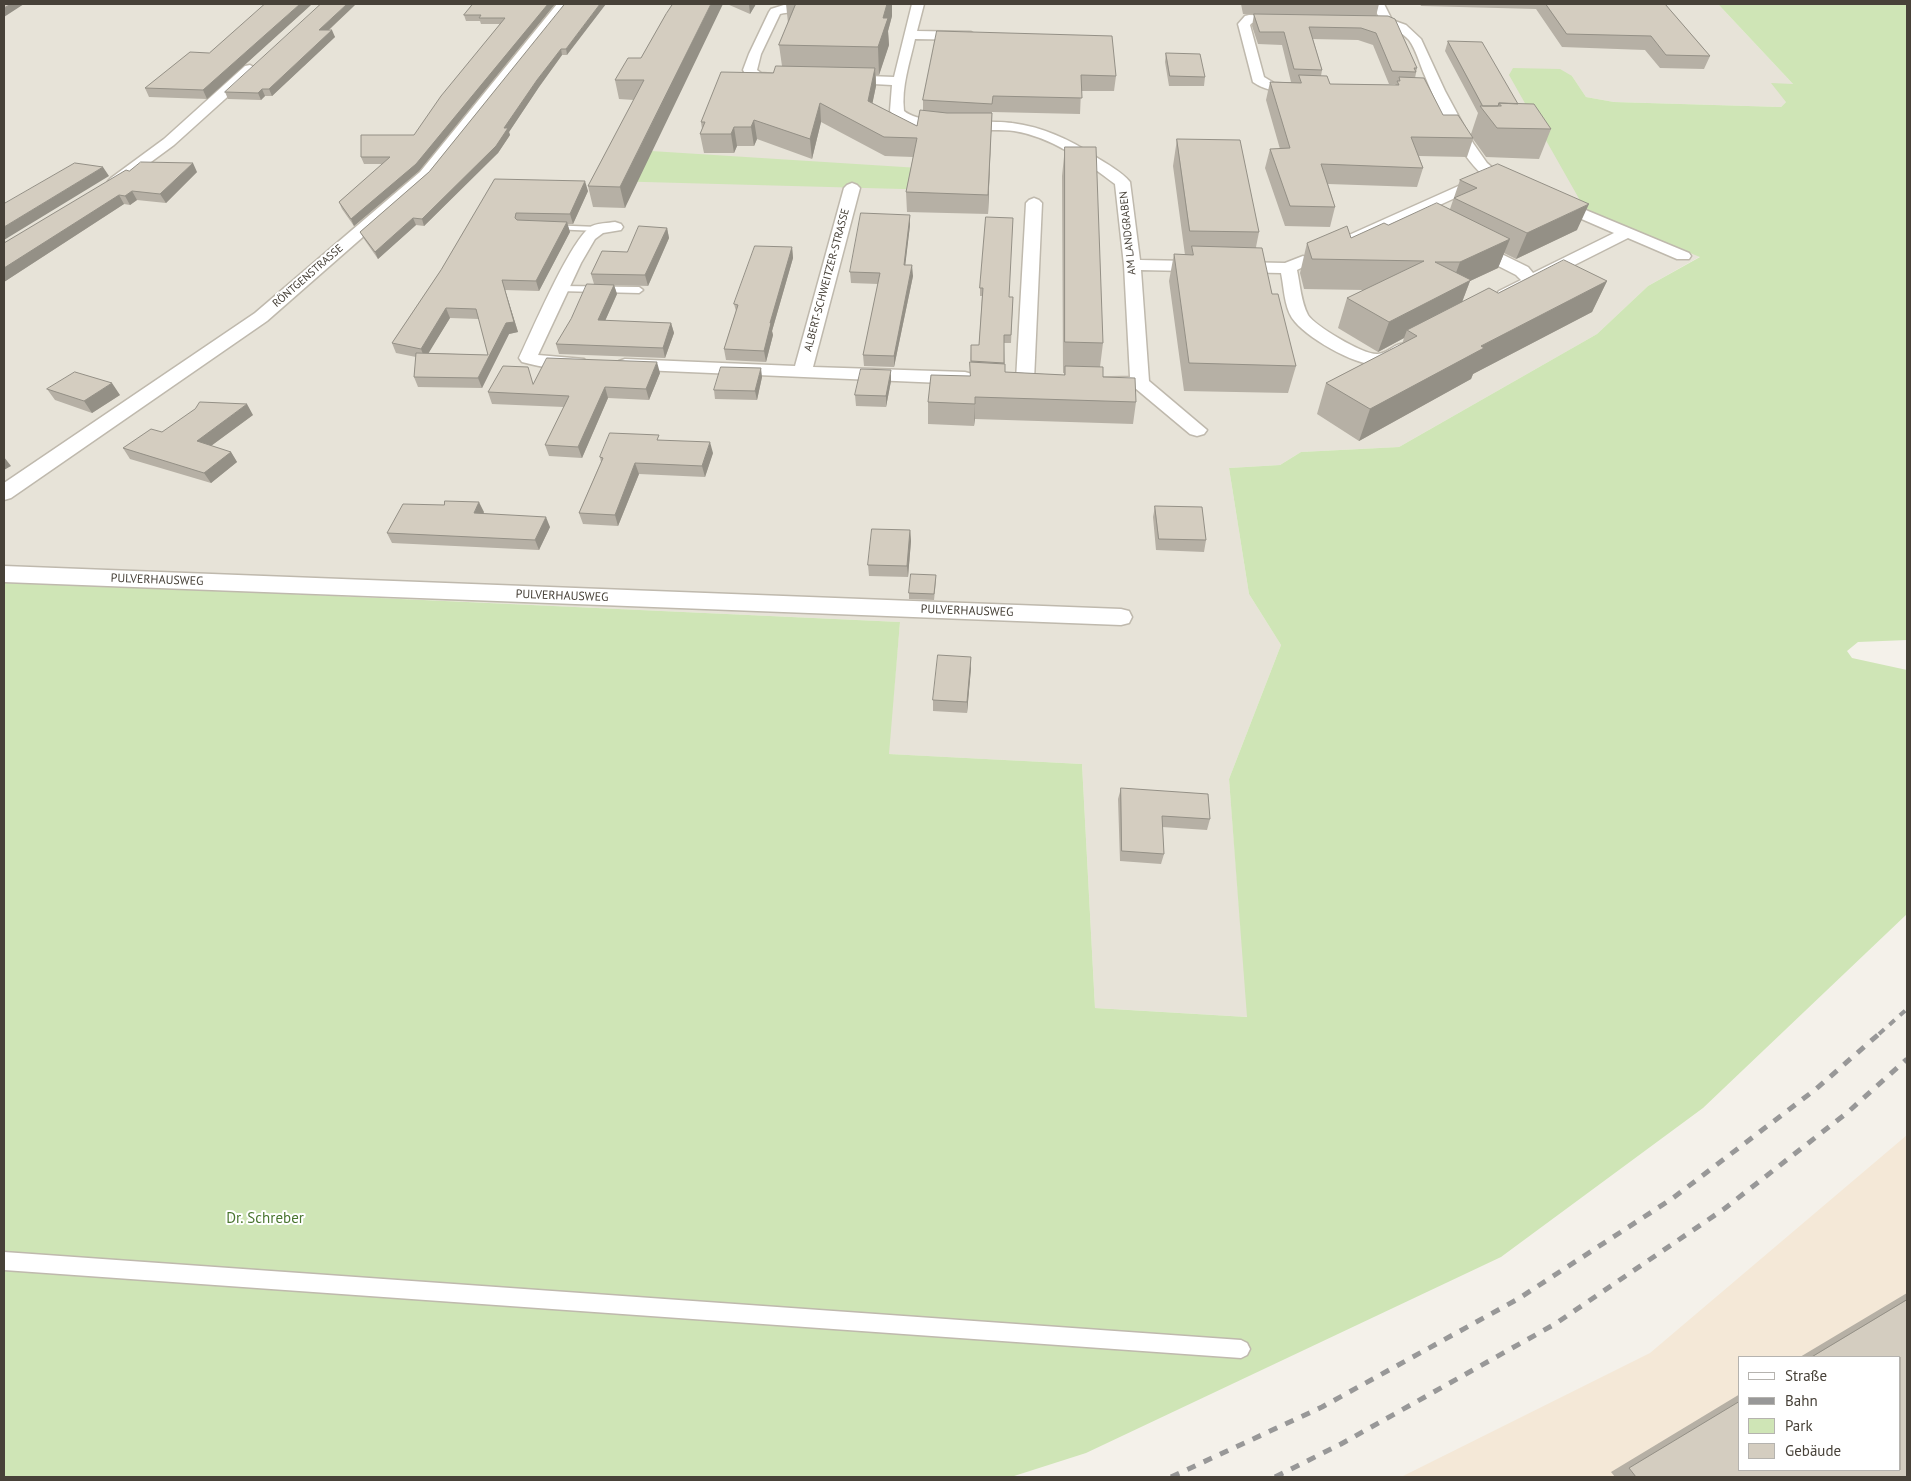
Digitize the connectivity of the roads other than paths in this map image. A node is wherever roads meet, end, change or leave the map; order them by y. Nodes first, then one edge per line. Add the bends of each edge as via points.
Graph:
1 (563, 4) edge
2 (1378, 4) edge
3 (914, 8) edge
4 (833, 9) edge
5 (1298, 20) edge
6 (1367, 21) edge
7 (1387, 22) junction
8 (911, 35) junction
9 (980, 36) edge
10 (259, 62) edge
11 (799, 79) edge
12 (828, 79) edge
13 (900, 81) junction
14 (1312, 88) edge
15 (1457, 124) junction
16 (1475, 125) dead end
17 (1489, 172) junction
18 (107, 186) edge
19 (852, 188) dead end
20 (1034, 203) dead end
21 (1408, 214) junction
22 (542, 226) edge
23 (607, 228) joint
24 (1626, 233) junction
25 (1340, 245) edge
26 (1314, 256) edge
27 (1683, 256) dead end
28 (1132, 265) junction
29 (1288, 268) junction
30 (1531, 281) junction
31 (561, 289) junction
32 (639, 290) edge
33 (1490, 303) edge
34 (1414, 342) edge
35 (591, 364) edge
36 (610, 364) edge
37 (803, 371) junction
38 (987, 379) edge
39 (1006, 379) edge
40 (1025, 380) junction
41 (1044, 381) edge
42 (1083, 382) edge
43 (1140, 383) junction
44 (1198, 430) dead end
45 (4, 493) edge
46 (4, 574) edge
47 (1121, 617) dead end
48 (4, 1261) edge
49 (1241, 1349) dead end

1 - 45 street, RÖNTGENSTRASSE via 425,175 261,317
2 - 7 street
3 - 8 street, AM LANDGRABEN
4 - 11 street via 780,10 775,12 765,32 750,70 752,74
5 - 14 street via 1249,19 1244,24 1258,79 1262,83 1274,87
6 - 7 street
7 - 15 street via 1402,28 1415,39 1433,91
8 - 9 street
8 - 13 street, AM LANDGRABEN
10 - 18 street via 195,120 138,166
12 - 13 street
13 - 28 street, AM LANDGRABEN via 896,108 910,120 934,125 1025,129 1061,142 1122,182
15 - 16 street
15 - 17 street via 1466,144
17 - 21 street via 1484,181
17 - 24 street
19 - 37 street, ALBERT-SCHWEITZER-STRASSE
20 - 40 street
21 - 25 street
21 - 30 street via 1522,271
22 - 23 lane
23 - 31 street via 589,236
24 - 27 street
24 - 30 street
26 - 29 street
28 - 29 street
28 - 43 street, AM LANDGRABEN
29 - 34 street via 1300,316 1307,326 1359,356 1381,360
30 - 33 street
31 - 32 lane
31 - 35 street via 528,358 542,362
36 - 37 street, ALBERT-SCHWEITZER-STRASSE
37 - 38 street, ALBERT-SCHWEITZER-STRASSE
39 - 40 street
40 - 41 street
42 - 43 street
43 - 44 street
46 - 47 street, PULVERHAUSWEG
48 - 49 lane

